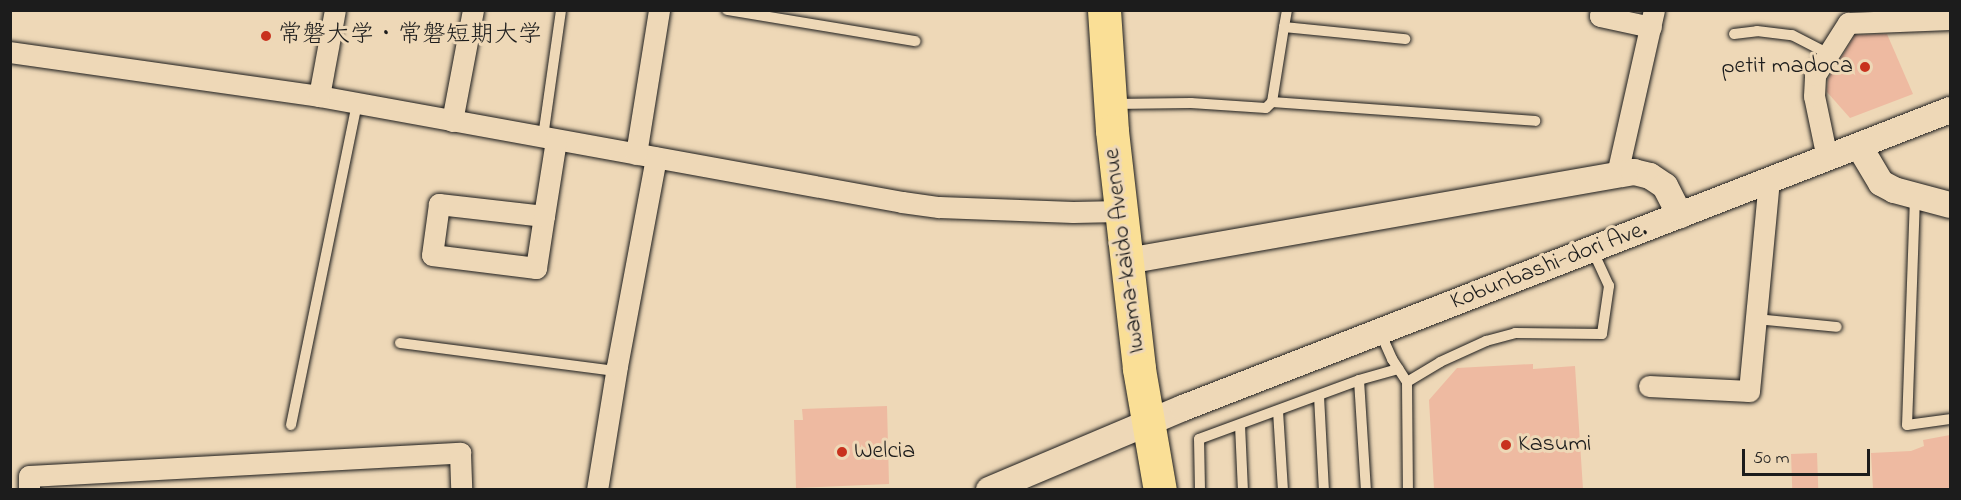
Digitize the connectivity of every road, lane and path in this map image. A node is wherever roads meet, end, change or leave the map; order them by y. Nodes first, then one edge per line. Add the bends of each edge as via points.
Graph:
1 (335, 10) edge
2 (473, 10) edge
3 (561, 10) edge
4 (659, 10) edge
5 (727, 10) edge
6 (1104, 10) edge
7 (1287, 10) edge
8 (1601, 10) edge
9 (1653, 19) edge
10 (1950, 19) edge
11 (1284, 27) junction
12 (1734, 34) dead end
13 (1405, 39) dead end
14 (915, 41) dead end
15 (10, 52) edge
16 (1828, 54) junction
17 (319, 96) junction
18 (1272, 102) junction
19 (357, 103) junction
20 (1110, 104) junction
21 (1950, 110) edge
22 (452, 121) junction
23 (1535, 121) dead end
24 (549, 138) junction
25 (1859, 146) junction
26 (646, 156) junction
27 (1827, 158) junction
28 (1617, 174) junction
29 (1769, 181) junction
30 (1915, 196) junction
31 (1950, 205) edge
32 (1122, 211) junction
33 (1680, 215) junction
34 (544, 216) junction
35 (1592, 249) junction
36 (1127, 261) junction
37 (1756, 319) junction
38 (1837, 327) dead end
39 (1380, 332) junction
40 (400, 343) dead end
41 (1398, 369) junction
42 (616, 371) junction
43 (1359, 380) junction
44 (1407, 382) junction
45 (1649, 386) dead end
46 (1319, 396) junction
47 (1278, 411) junction
48 (1950, 419) edge
49 (1147, 423) junction
50 (291, 425) dead end
51 (1240, 425) junction
52 (29, 489) edge
53 (461, 489) edge
54 (597, 489) edge
55 (989, 489) edge
56 (1160, 489) edge
57 (1200, 489) edge
58 (1243, 489) edge
59 (1283, 489) edge
60 (1324, 489) edge
61 (1366, 489) edge
62 (1408, 489) edge

1 - 17 street
2 - 22 street
3 - 24 lane
4 - 26 street
5 - 14 lane
6 - 20 main road, Iwama-kaido Avenue
7 - 11 lane
8 - 9 street via 1600,16
9 - 28 street
10 - 16 street via 1848,22
11 - 13 lane
11 - 18 lane
12 - 16 lane via 1757,31 1792,35
15 - 17 street
16 - 27 street via 1815,75 1814,96
17 - 19 street
18 - 20 lane via 1266,108 1191,103
18 - 23 lane
19 - 22 street
19 - 50 lane
20 - 32 main road, Iwama-kaido Avenue
21 - 25 street, Kobunbashi-dori Ave.
22 - 24 street
24 - 26 street
24 - 34 street
25 - 27 street, Kobunbashi-dori Ave.
25 - 30 street via 1881,183
26 - 32 street via 939,207
26 - 42 street
27 - 29 street, Kobunbashi-dori Ave.
28 - 33 street via 1634,172 1650,176 1665,186
28 - 36 street
29 - 33 street, Kobunbashi-dori Ave.
29 - 37 street
30 - 31 street
30 - 48 lane via 1907,425
32 - 36 main road, Iwama-kaido Avenue
33 - 35 street, Kobunbashi-dori Ave.
34 - 34 street via 536,268 432,255 439,204
35 - 39 street, Kobunbashi-dori Ave.
35 - 44 lane via 1609,286 1602,334 1515,333 1486,341
36 - 49 main road, Iwama-kaido Avenue
37 - 38 lane
37 - 45 street via 1749,392
39 - 41 lane
39 - 49 street, Kobunbashi-dori Ave.
40 - 42 lane
41 - 43 lane
41 - 44 lane
42 - 54 street
43 - 46 lane
43 - 61 lane
44 - 62 lane
46 - 47 lane
46 - 60 lane
47 - 51 lane
47 - 59 lane
49 - 55 street, Kobunbashi-dori Ave.
49 - 56 main road, Iwama-kaido Avenue
51 - 57 lane via 1199,439
51 - 58 lane
52 - 53 street via 29,476 460,453

